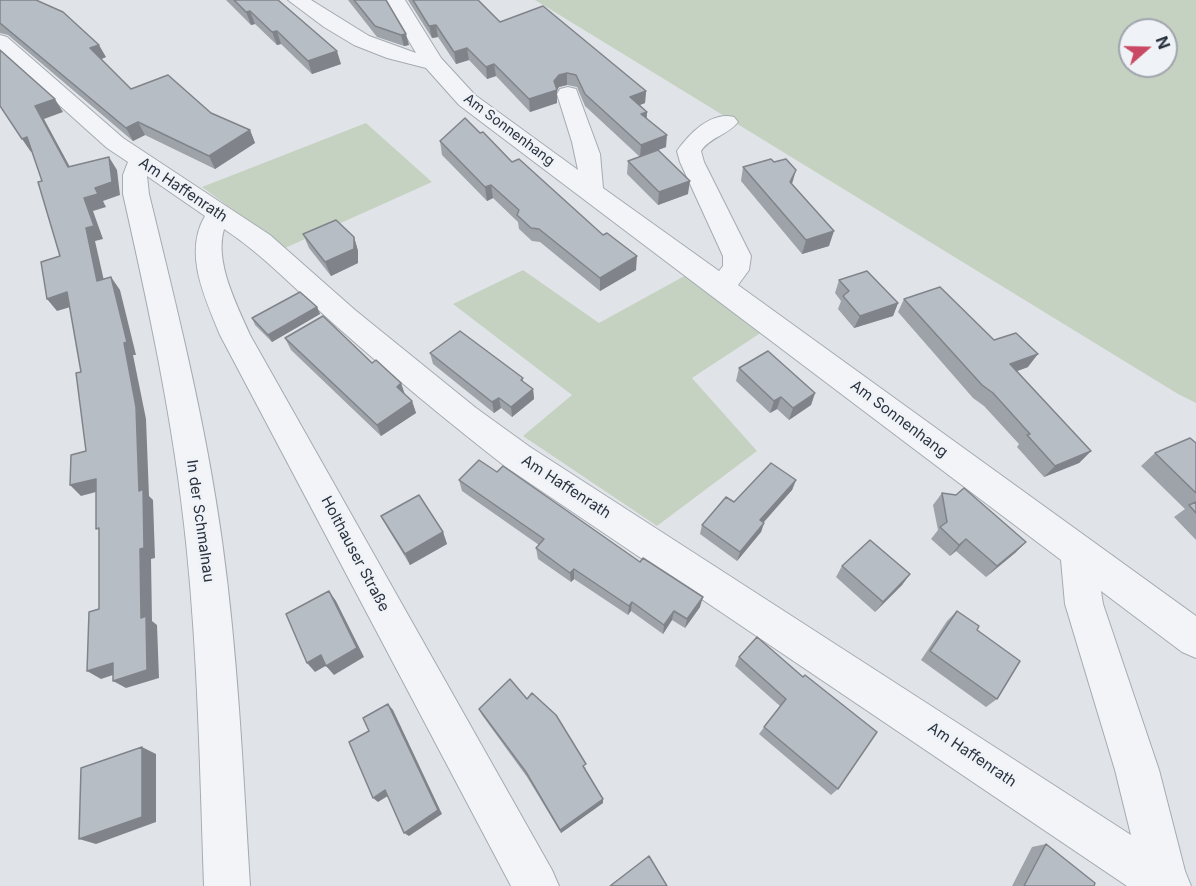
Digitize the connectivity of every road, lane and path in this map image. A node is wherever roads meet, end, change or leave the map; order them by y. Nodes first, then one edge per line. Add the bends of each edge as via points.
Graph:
1 (298, 0) edge
2 (395, 0) edge
3 (0, 41) edge
4 (433, 63) junction
5 (568, 94) dead end
6 (726, 122) dead end
7 (140, 162) junction
8 (590, 191) junction
9 (219, 214) junction
10 (719, 286) junction
11 (1078, 552) junction
12 (1196, 639) edge
13 (1166, 885) edge
14 (227, 886) edge
15 (536, 886) edge

1 - 4 street via 364,43
2 - 4 street, Am Sonnenhang
3 - 7 street, Am Haffenrath
4 - 8 street, Am Sonnenhang via 467,100
5 - 8 street via 590,161
6 - 10 street via 698,138 689,151 737,256 734,273
7 - 9 street, Am Haffenrath
7 - 14 street, In der Schmalnau via 135,176 136,194 169,330 204,540 218,693
8 - 10 street, Am Sonnenhang
9 - 13 street, Am Haffenrath via 261,241 345,317 518,457
9 - 15 street, Holthauser Straße via 208,246 226,316
10 - 11 street, Am Sonnenhang
11 - 12 street, Am Sonnenhang
11 - 13 street via 1087,614 1137,770

